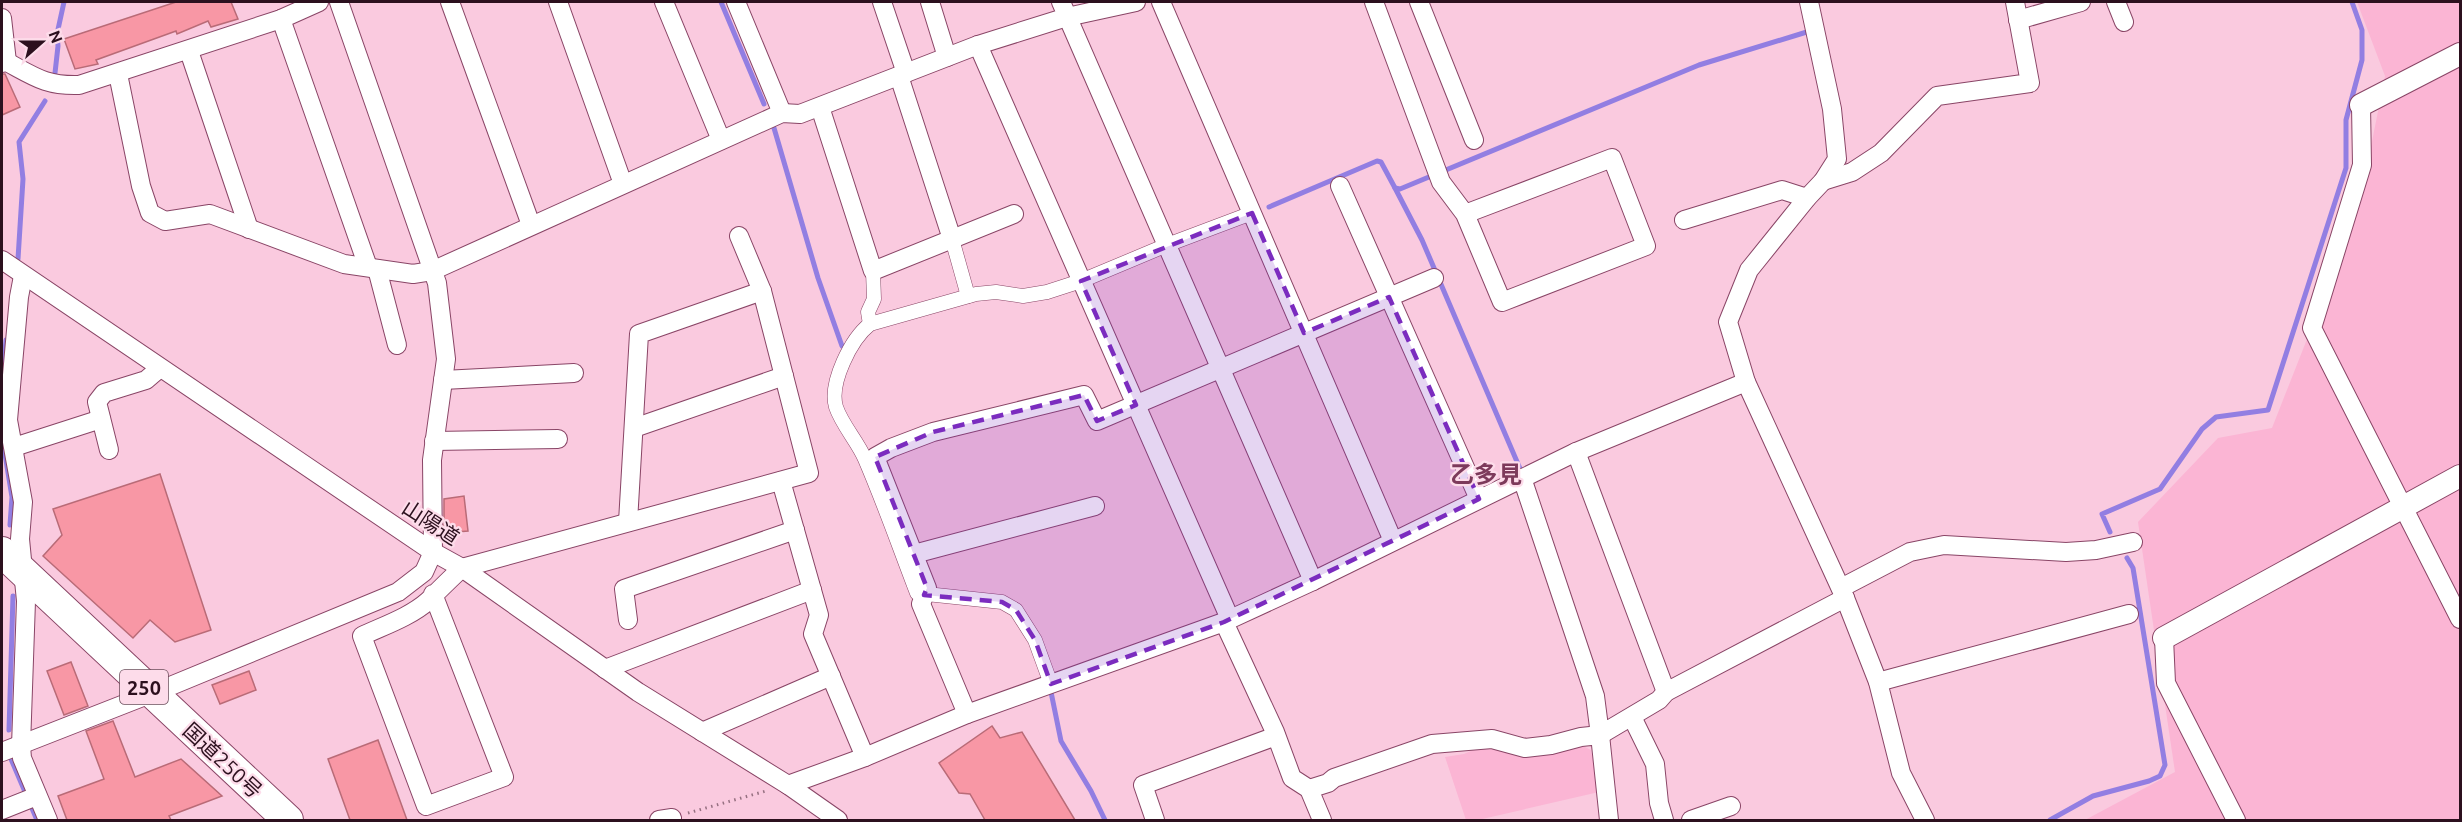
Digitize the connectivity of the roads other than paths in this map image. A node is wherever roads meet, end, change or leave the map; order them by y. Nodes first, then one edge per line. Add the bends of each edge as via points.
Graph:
1 (319, 2) edge
2 (339, 2) edge
3 (450, 2) edge
4 (558, 2) edge
5 (664, 2) edge
6 (736, 2) edge
7 (882, 2) edge
8 (930, 2) edge
9 (1136, 2) edge
10 (1161, 2) edge
11 (1374, 2) edge
12 (1419, 2) edge
13 (1809, 2) edge
14 (2015, 2) edge
15 (2081, 2) edge
16 (2116, 2) edge
17 (1064, 9) edge
18 (2, 18) edge
19 (281, 19) junction
20 (2019, 20) junction
21 (2124, 22) dead end
22 (978, 45) junction
23 (189, 51) junction
24 (2460, 54) edge
25 (947, 57) junction
26 (4, 62) edge
27 (118, 74) junction
28 (902, 74) junction
29 (2361, 105) joint
30 (820, 107) junction
31 (782, 113) junction
32 (721, 140) junction
33 (1474, 140) dead end
34 (1823, 182) junction
35 (624, 184) junction
36 (1340, 186) dead end
37 (1807, 198) junction
38 (1252, 213) junction
39 (1014, 214) dead end
40 (1465, 214) junction
41 (1684, 220) dead end
42 (531, 225) junction
43 (249, 229) junction
44 (739, 236) dead end
45 (952, 239) junction
46 (1167, 245) junction
47 (2, 260) edge
48 (373, 268) junction
49 (432, 271) junction
50 (873, 271) junction
51 (23, 276) junction
52 (1434, 278) dead end
53 (1082, 281) junction
54 (762, 291) junction
55 (968, 296) junction
56 (1389, 297) junction
57 (870, 324) junction
58 (1304, 333) junction
59 (397, 345) dead end
60 (160, 368) junction
61 (1221, 369) junction
62 (574, 373) dead end
63 (784, 376) junction
64 (443, 380) junction
65 (1746, 382) junction
66 (1136, 405) junction
67 (101, 419) junction
68 (634, 428) junction
69 (558, 439) dead end
70 (434, 441) junction
71 (14, 447) junction
72 (109, 450) dead end
73 (1576, 452) junction
74 (2460, 476) edge
75 (1522, 478) junction
76 (781, 481) junction
77 (1479, 499) junction
78 (1095, 506) dead end
79 (2403, 506) junction
80 (628, 522) junction
81 (795, 530) junction
82 (1393, 541) junction
83 (2133, 542) dead end
84 (2, 552) edge
85 (433, 552) junction
86 (914, 554) junction
87 (462, 568) junction
88 (23, 572) junction
89 (1313, 581) junction
90 (812, 590) junction
91 (1843, 593) junction
92 (433, 594) junction
93 (924, 595) junction
94 (2129, 614) dead end
95 (2460, 619) edge
96 (628, 620) dead end
97 (1227, 620) junction
98 (2164, 638) joint
99 (605, 669) junction
100 (831, 676) junction
101 (1878, 682) junction
102 (1050, 684) junction
103 (1666, 692) junction
104 (151, 694) junction
105 (967, 714) junction
106 (1632, 717) junction
107 (702, 732) junction
108 (1600, 735) junction
109 (1276, 736) junction
110 (21, 746) junction
111 (2, 752) edge
112 (865, 757) junction
113 (788, 785) junction
114 (1309, 789) junction
115 (31, 798) junction
116 (1731, 806) dead end
117 (2, 810) edge
118 (48, 820) edge
119 (288, 820) edge
120 (837, 820) edge
121 (1155, 820) edge
122 (1322, 820) edge
123 (1609, 820) edge
124 (1664, 820) edge
125 (1691, 820) edge
126 (1925, 820) edge
127 (2236, 820) edge

1 - 19 street
2 - 49 street
3 - 42 street
4 - 35 street
5 - 32 street
6 - 31 street
7 - 28 street
8 - 25 street
9 - 17 street
10 - 38 street
11 - 40 street via 1438,174
12 - 33 street
13 - 34 street via 1832,109 1837,159
14 - 20 street
15 - 20 street
16 - 21 street
17 - 22 street
17 - 46 street
18 - 26 street
19 - 23 street
19 - 48 street
20 - 34 street via 2030,83 1937,96 1881,153 1852,172
22 - 25 street
22 - 53 street
23 - 27 street
23 - 43 street
24 - 29 street
25 - 28 street
26 - 27 street via 60,86
27 - 43 street via 150,213 165,221 210,214
28 - 30 street
28 - 45 street
29 - 79 street via 2362,165 2312,328
30 - 31 street via 800,114
30 - 50 street
31 - 32 street
32 - 35 street
34 - 37 street
35 - 42 street
36 - 56 street
37 - 41 street via 1782,190
37 - 65 street via 1749,270 1728,322
38 - 46 street
38 - 58 street
39 - 45 street
40 - 40 street via 1502,302 1646,246 1612,158
42 - 49 street
43 - 48 street via 344,264
44 - 54 street
45 - 50 street
45 - 55 street
46 - 53 street
46 - 61 street
47 - 51 street, 山陽道
48 - 49 street via 412,274
48 - 59 street
49 - 64 street via 446,359
50 - 57 street
51 - 60 street, 山陽道
51 - 71 street via 8,420
52 - 56 street
53 - 55 street via 1023,296 996,292
53 - 66 street
54 - 63 street
54 - 68 street via 639,334
55 - 57 street
56 - 58 street
56 - 77 street
57 - 93 street via 850,347 838,377 836,406 865,457 917,593
58 - 61 street
58 - 82 street
60 - 67 street via 146,380 104,393 97,402
60 - 85 street, 山陽道
61 - 66 street
61 - 89 street
62 - 64 street
63 - 68 street
63 - 76 street via 809,473
64 - 70 street
65 - 73 street
65 - 91 street
66 - 86 street via 1097,421 1084,395 933,432 875,457
66 - 97 street
67 - 71 street
67 - 72 street
68 - 80 street
69 - 70 street
70 - 85 street
71 - 88 street via 23,502
73 - 75 street
73 - 103 street
74 - 79 street
75 - 77 street
75 - 108 street via 1595,696
76 - 80 street
76 - 81 street
77 - 82 street
78 - 86 street
79 - 95 street
79 - 98 street
80 - 87 street
81 - 90 street
81 - 96 street via 624,589
82 - 89 street
83 - 91 street via 2066,552 1944,544 1910,552
84 - 88 highway, 国道250号 / 250
85 - 87 street, 山陽道
85 - 104 street via 424,572 398,592
86 - 93 street via 927,588
87 - 92 street
87 - 99 street, 山陽道
88 - 104 highway, 国道250号 / 250
88 - 110 street via 26,601
89 - 97 street
90 - 99 street
90 - 100 street via 819,615 813,634
91 - 101 street
91 - 103 street
92 - 92 street via 400,618 362,636 426,806 504,777
93 - 102 street via 1002,602 1016,610 1035,640
93 - 105 street via 921,604
94 - 101 street
97 - 102 street
97 - 109 street
98 - 127 street via 2166,683
99 - 107 street, 山陽道
100 - 107 street
100 - 112 street
101 - 126 street via 1901,773
102 - 105 street
103 - 106 street
104 - 110 street
104 - 119 highway, 国道250号 / 250
105 - 112 street
106 - 108 street
106 - 124 street via 1655,764
107 - 113 street, 山陽道
108 - 114 street via 1525,748 1492,739 1432,744
108 - 123 street
109 - 114 street via 1292,778
109 - 121 street via 1143,785
110 - 111 street
110 - 115 street
112 - 113 street
113 - 120 street, 山陽道
114 - 122 street
115 - 117 street
115 - 118 street
116 - 125 street

